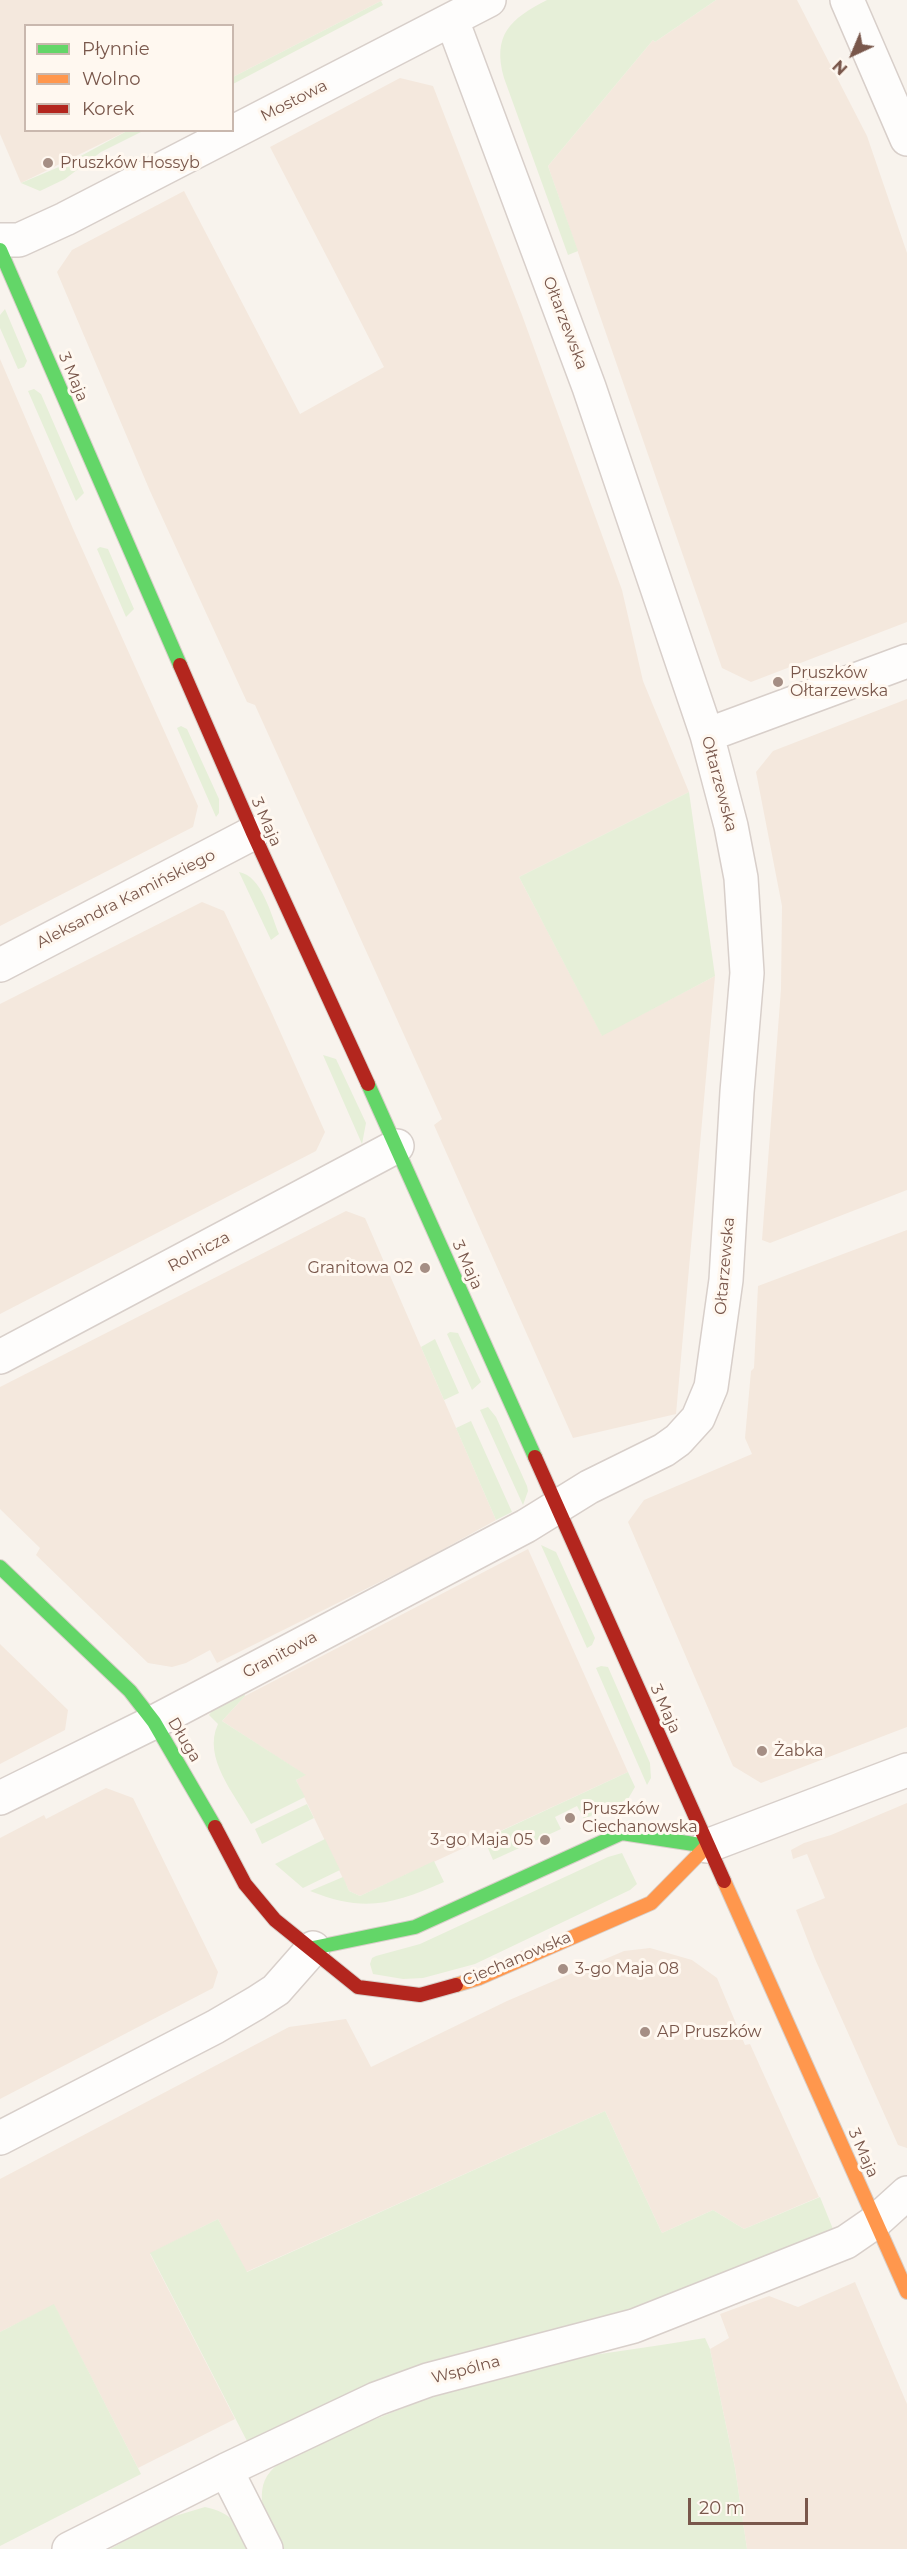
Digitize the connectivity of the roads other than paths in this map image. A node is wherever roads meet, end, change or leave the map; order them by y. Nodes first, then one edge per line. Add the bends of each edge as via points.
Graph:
1 (489, 0) edge
2 (847, 0) edge
3 (452, 20) junction
4 (234, 132) edge
5 (234, 132) edge
6 (907, 140) edge
7 (0, 240) edge
8 (0, 250) edge
9 (907, 661) edge
10 (707, 735) junction
11 (253, 833) junction
12 (0, 964) edge
13 (397, 1146) junction
14 (0, 1357) edge
15 (558, 1508) junction
16 (0, 1567) edge
17 (154, 1722) junction
18 (907, 1770) edge
19 (0, 1798) edge
20 (707, 1846) junction
21 (314, 1948) junction
22 (0, 2138) edge
23 (907, 2193) edge
24 (875, 2222) junction
25 (907, 2292) edge
26 (226, 2470) junction
27 (69, 2549) edge
28 (266, 2549) edge

1 - 3 street, Mostowa
2 - 6 street
3 - 5 street, Mostowa
3 - 10 street, Ołtarzewska via 590,387
4 - 7 street, Mostowa via 19,240
8 - 11 street, 3 Maja
9 - 10 street
10 - 15 street, Ołtarzewska via 741,878 747,973 726,1280 711,1387 698,1418 678,1440
11 - 12 street, Aleksandra Kamińskiego
11 - 13 street, 3 Maja
13 - 14 street, Rolnicza
13 - 15 street, 3 Maja
15 - 17 street, Granitowa
15 - 20 street, 3 Maja
16 - 17 street, Długa via 94,1654
17 - 19 street, Granitowa
17 - 21 street, Długa via 245,1884 275,1920
18 - 20 street, Ciechanowska
20 - 21 street, Ciechanowska via 622,1833 416,1927
20 - 21 street, Ciechanowska via 651,1903 445,1989 420,1995 358,1987
20 - 24 street, 3 Maja
21 - 22 street via 276,1990 256,2003
23 - 24 street, Wspólna
24 - 25 street, 3 Maja
24 - 26 street, Wspólna via 846,2242 634,2326 397,2391
26 - 27 street, Wspólna
26 - 28 street

